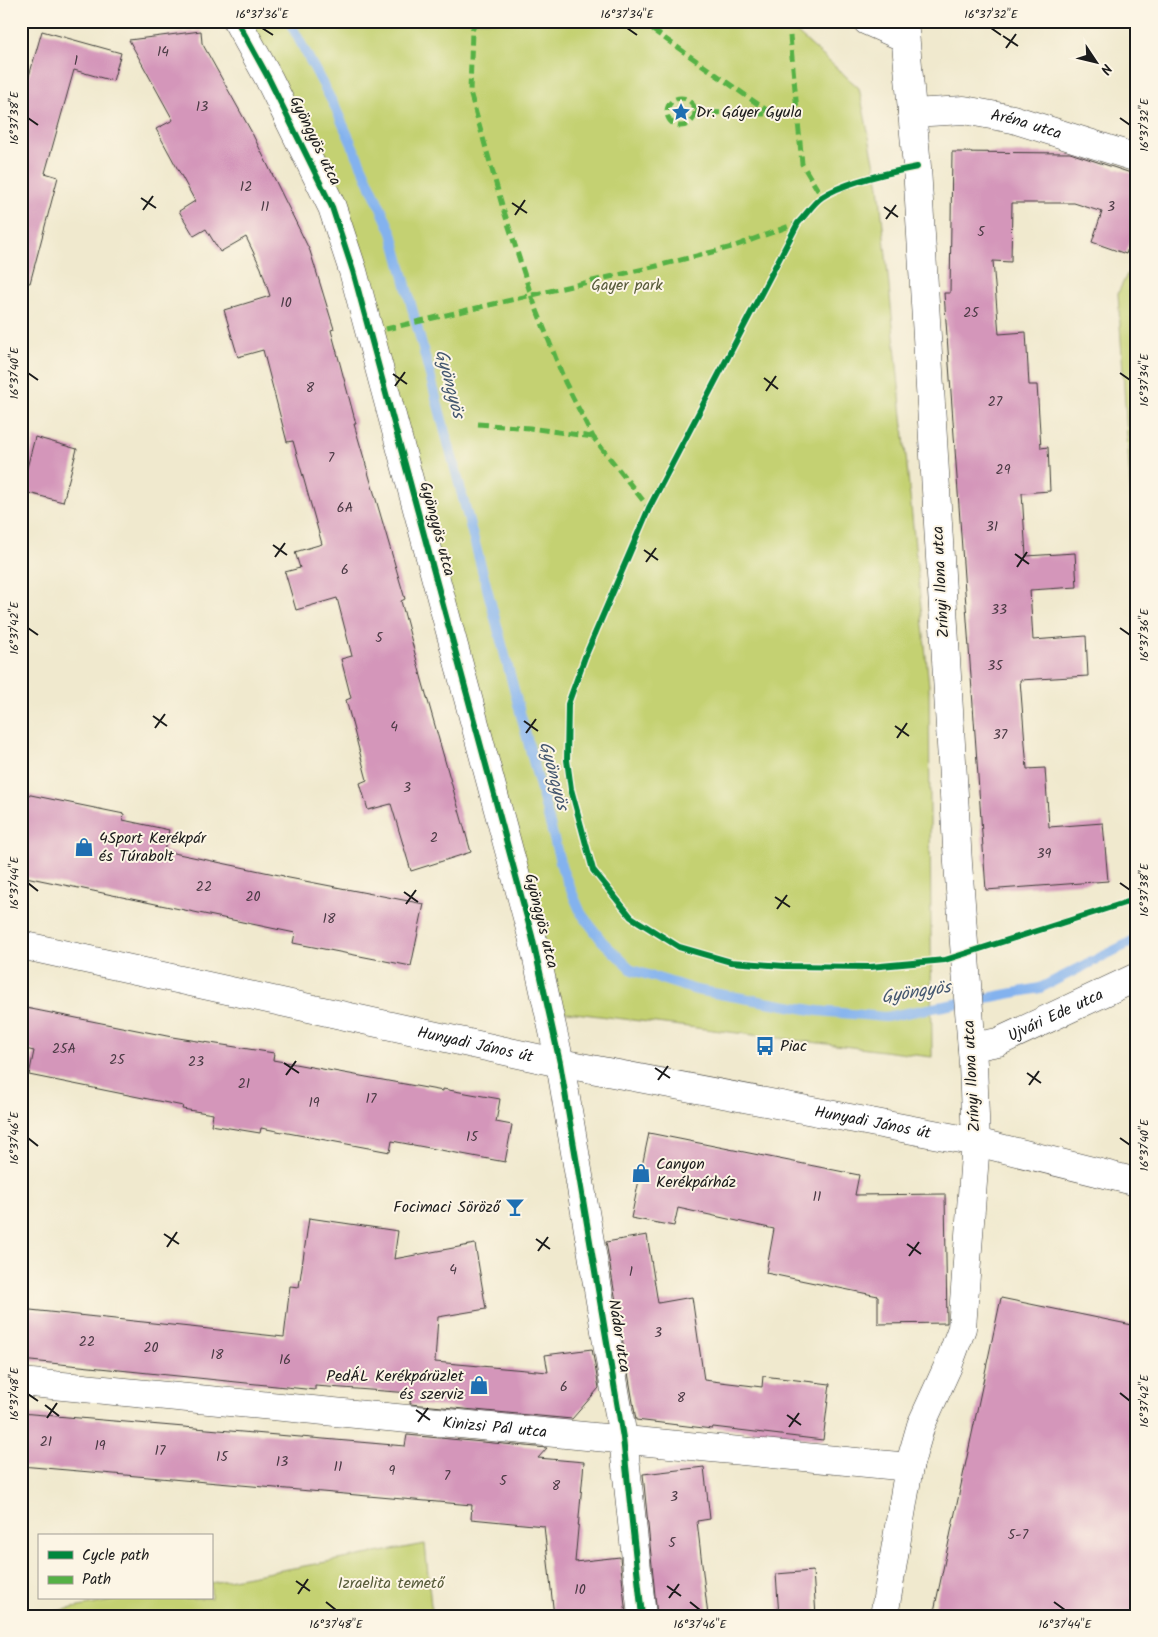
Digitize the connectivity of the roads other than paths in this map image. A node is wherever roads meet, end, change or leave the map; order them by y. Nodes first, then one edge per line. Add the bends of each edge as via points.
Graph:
1 (237, 21) edge
2 (867, 21) edge
3 (905, 30) edge
4 (912, 113) junction
5 (1137, 158) edge
6 (21, 945) edge
7 (1137, 977) edge
8 (971, 1040) junction
9 (560, 1063) junction
10 (976, 1142) junction
11 (1137, 1182) edge
12 (21, 1382) edge
13 (622, 1438) junction
14 (910, 1466) junction
15 (642, 1616) edge
16 (884, 1616) edge

1 - 9 street, Gyöngyös utca via 332,208 353,271 532,936
2 - 3 street
3 - 4 street, Zrínyi Ilona utca
4 - 5 street, Aréna utca via 964,110 1013,119
4 - 8 street, Zrínyi Ilona utca
6 - 9 street, Hunyadi János út
7 - 8 street, Ujvári Ede utca via 998,1042
8 - 10 street, Zrínyi Ilona utca
9 - 10 street, Hunyadi János út
9 - 13 street, Nádor utca
10 - 11 street, Hunyadi János út
10 - 14 street, Zrínyi Ilona utca via 962,1328 921,1425
12 - 13 street, Kinizsi Pál utca
13 - 14 street, Kinizsi Pál utca
13 - 15 street, Nádor utca
14 - 16 street, Zrínyi Ilona utca

